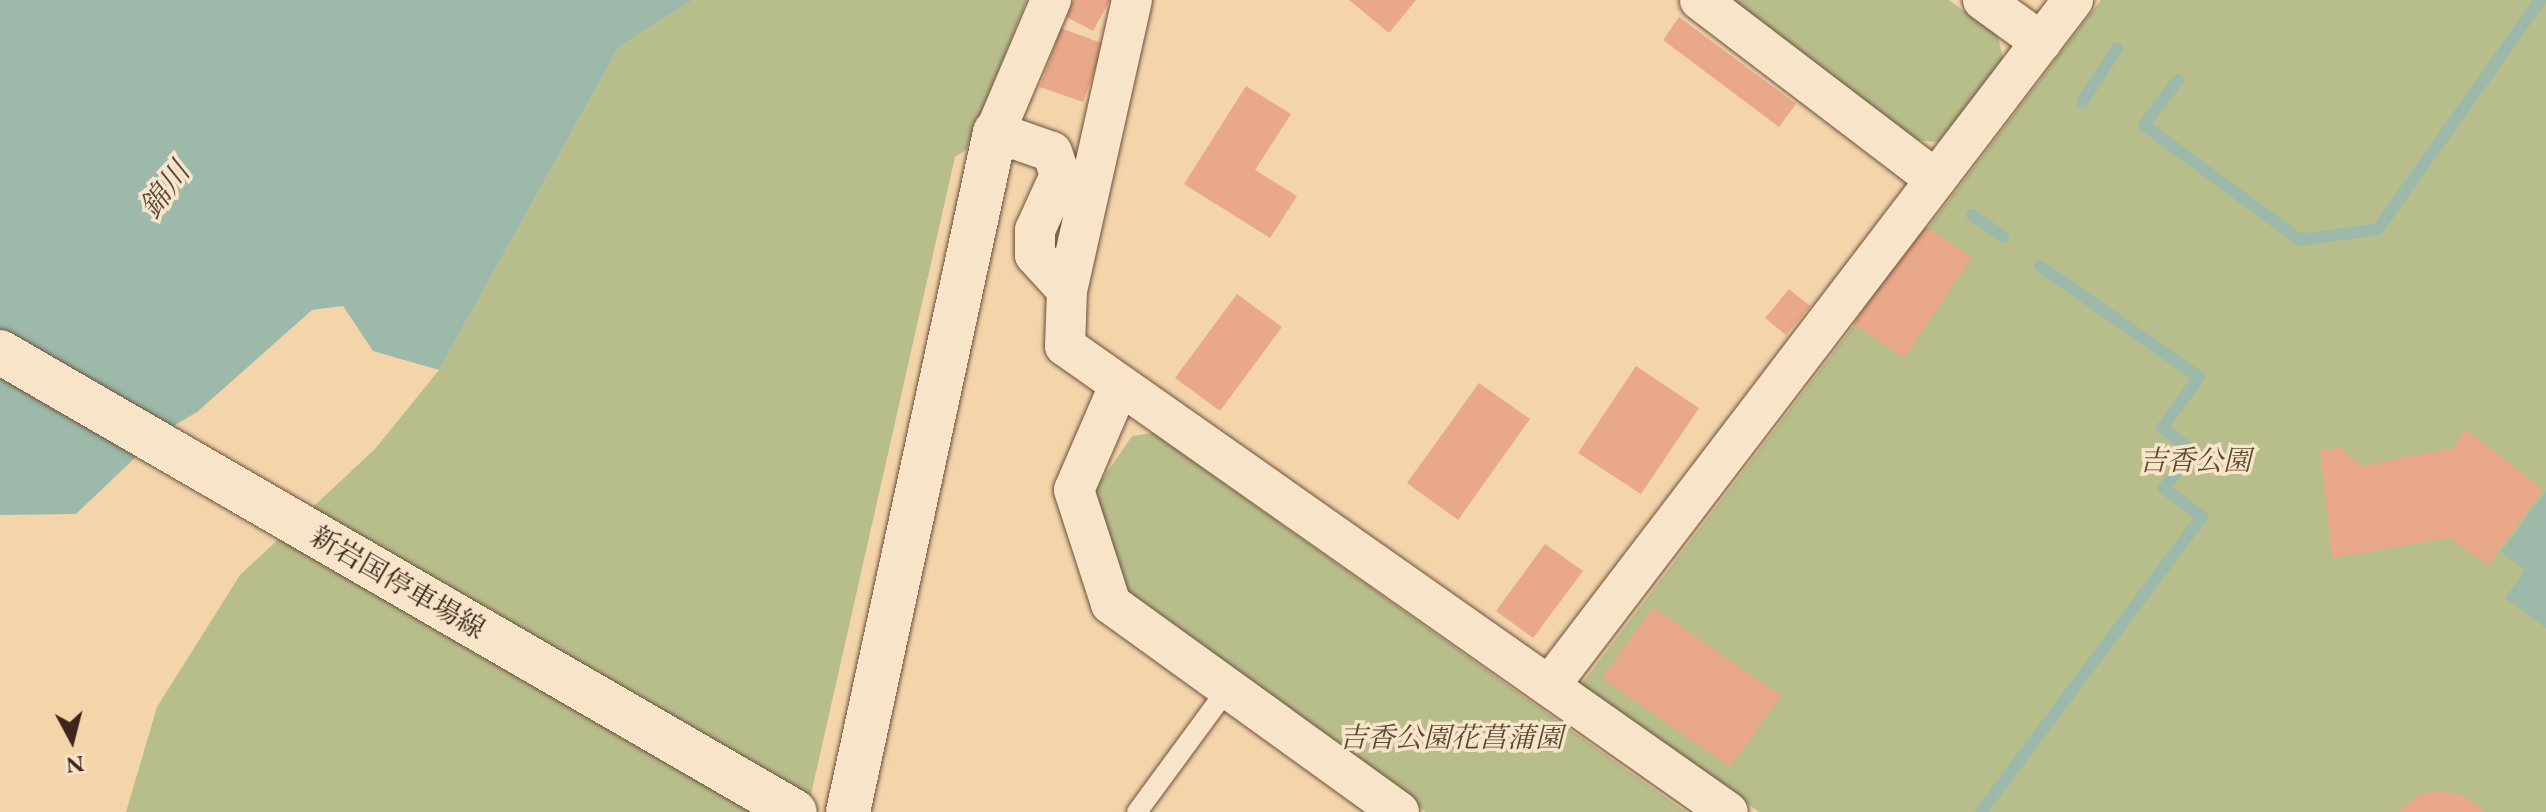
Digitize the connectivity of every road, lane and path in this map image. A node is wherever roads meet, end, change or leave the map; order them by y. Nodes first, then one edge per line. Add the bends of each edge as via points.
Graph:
1 (1051, 0) edge
2 (1132, 0) edge
3 (1700, 0) edge
4 (1983, 0) edge
5 (2073, 0) edge
6 (2041, 42) junction
7 (995, 132) junction
8 (1935, 179) junction
9 (1067, 290) junction
10 (0, 352) edge
11 (1119, 386) junction
12 (1550, 685) junction
13 (1228, 688) junction
14 (795, 812) edge
15 (848, 812) edge
16 (1137, 812) edge
17 (1399, 812) edge
18 (1728, 812) edge

1 - 7 street
2 - 9 street
3 - 8 street
4 - 6 street
5 - 6 street
6 - 8 street
7 - 9 street via 1052,152 1060,175 1035,230 1035,255
7 - 15 main road
8 - 12 street
9 - 11 street via 1065,346
10 - 14 main road, 新岩国停車場線
11 - 12 street
11 - 13 street via 1074,490 1111,604
12 - 18 street
13 - 16 lane
13 - 17 street

